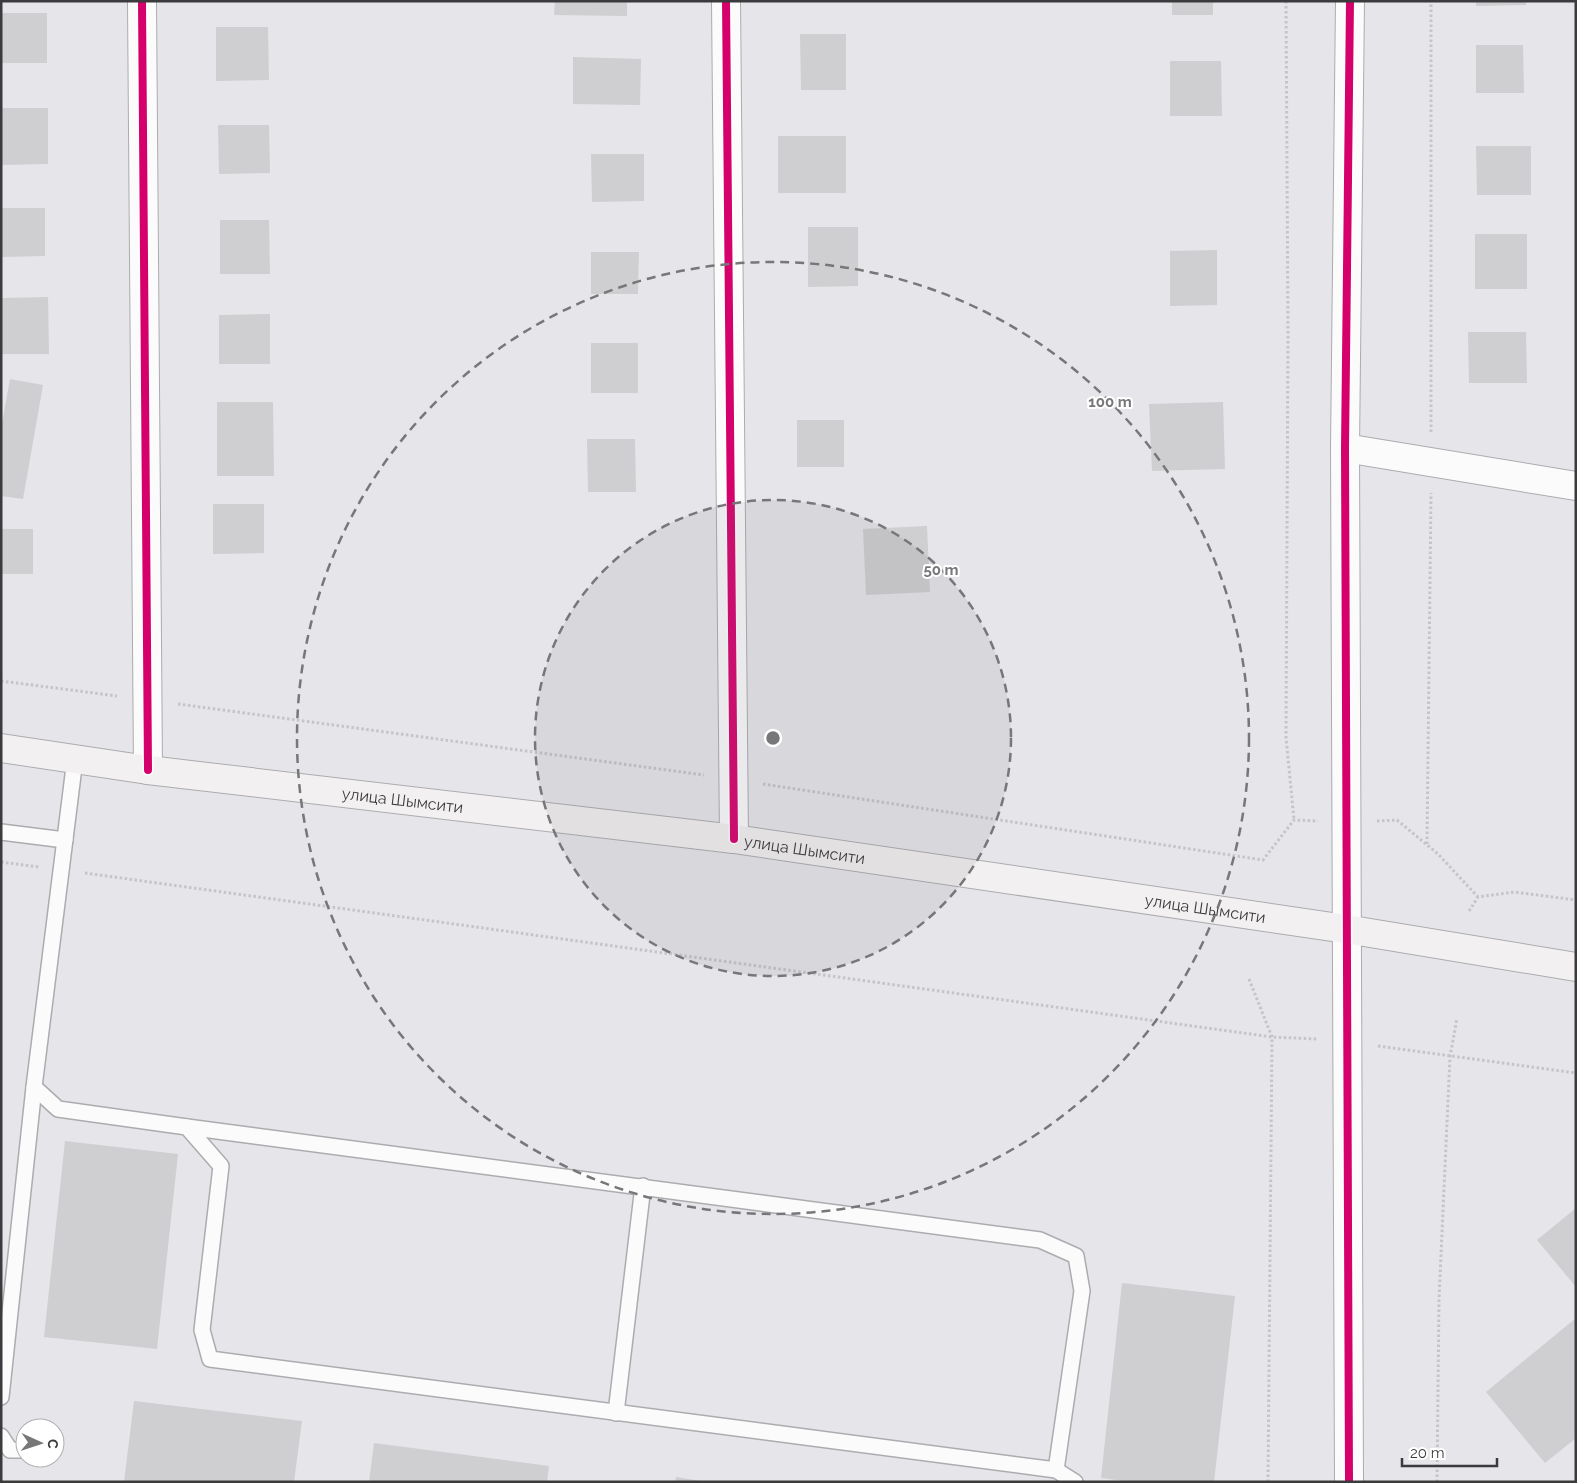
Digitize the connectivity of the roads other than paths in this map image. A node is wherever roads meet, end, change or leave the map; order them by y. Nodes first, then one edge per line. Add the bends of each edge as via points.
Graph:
1 (142, 1) edge
2 (726, 1) edge
3 (1350, 1) edge
4 (1345, 448) junction
5 (1576, 486) edge
6 (1, 748) edge
7 (75, 759) junction
8 (148, 770) junction
9 (1, 832) edge
10 (734, 839) junction
11 (65, 840) junction
12 (1346, 929) junction
13 (1576, 967) edge
14 (34, 1087) junction
15 (187, 1126) junction
16 (643, 1186) junction
17 (1, 1397) edge
18 (616, 1412) junction
19 (1, 1436) edge
20 (15, 1450) edge
21 (1056, 1470) junction
22 (1075, 1482) edge
23 (1349, 1482) edge

1 - 8 street
2 - 10 street
3 - 4 street
4 - 5 street
4 - 12 street
6 - 7 main road, улица Шымсити
7 - 8 main road, улица Шымсити
7 - 11 lane
8 - 10 main road, улица Шымсити
9 - 11 lane
10 - 12 main road, улица Шымсити
11 - 14 lane
12 - 13 main road, улица Шымсити
12 - 23 street
14 - 15 lane via 58,1109
14 - 17 lane
15 - 16 lane
15 - 18 lane via 221,1166 202,1330 210,1359
16 - 18 lane
16 - 21 lane via 1040,1240 1076,1256 1082,1291
18 - 21 lane
19 - 20 lane via 10,1450
21 - 22 lane

